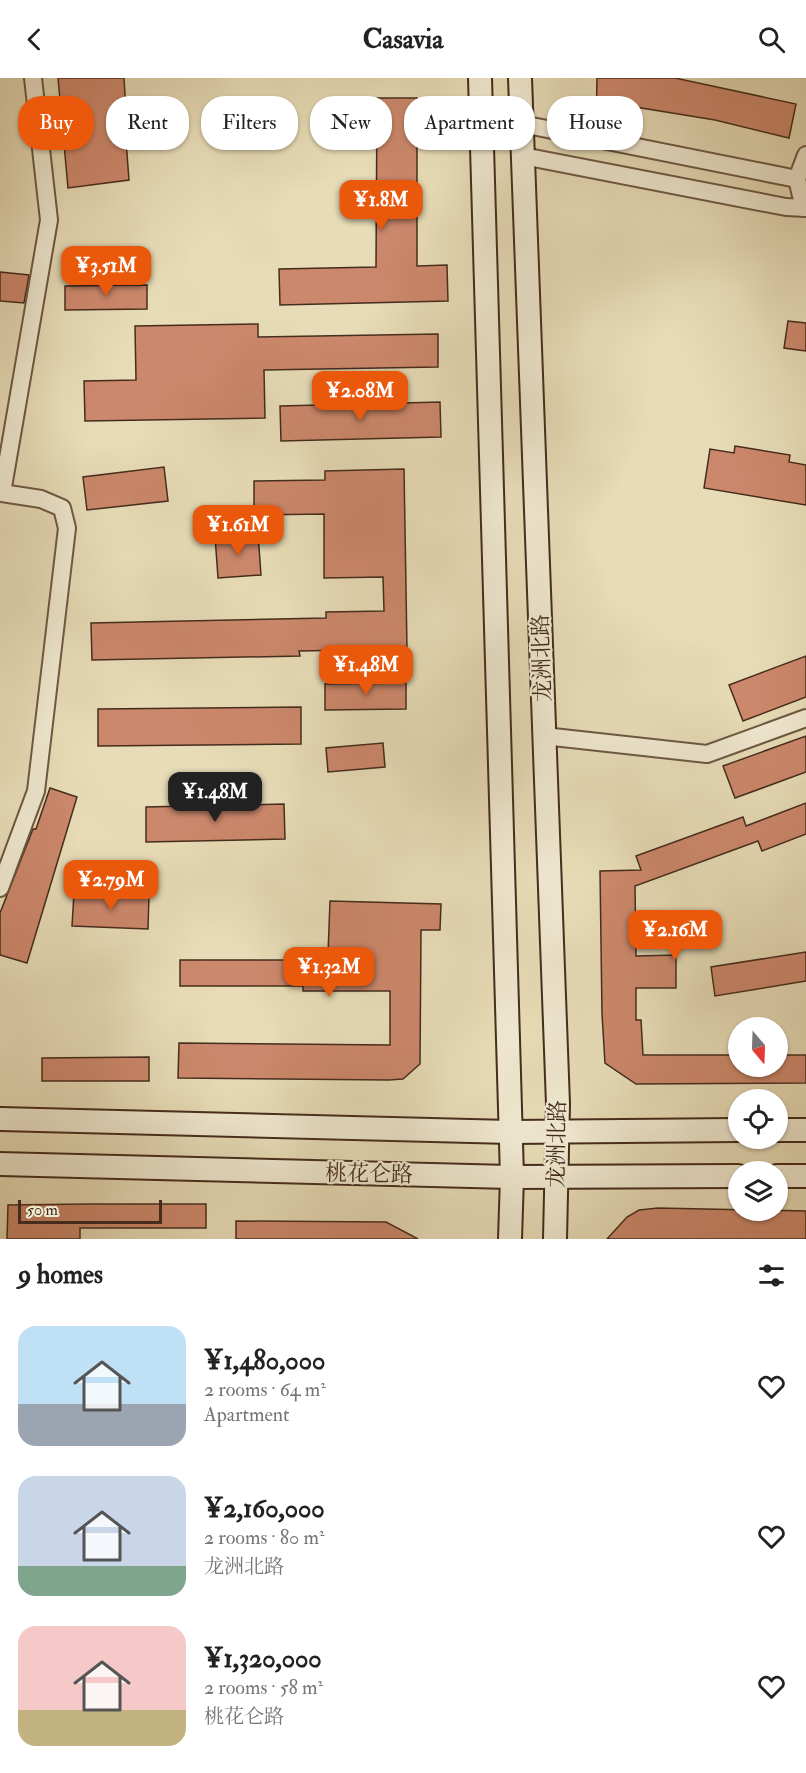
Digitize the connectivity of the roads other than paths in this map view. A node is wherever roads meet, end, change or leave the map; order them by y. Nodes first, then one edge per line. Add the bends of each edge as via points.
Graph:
1 (33, 78) edge
2 (480, 78) edge
3 (520, 78) edge
4 (521, 96) edge
5 (535, 127) edge
6 (523, 150) edge
7 (806, 155) edge
8 (523, 156) junction
9 (797, 179) junction
10 (805, 208) edge
11 (1, 493) edge
12 (806, 718) edge
13 (544, 736) junction
14 (0, 888) edge
15 (0, 1119) edge
16 (728, 1130) edge
17 (788, 1130) edge
18 (806, 1130) edge
19 (558, 1131) junction
20 (511, 1132) junction
21 (0, 1164) edge
22 (556, 1176) junction
23 (728, 1176) edge
24 (788, 1176) edge
25 (806, 1176) edge
26 (512, 1177) junction
27 (510, 1239) edge
28 (555, 1239) edge

1 - 11 street via 49,220
2 - 20 main road, 龙洲北路
3 - 4 main road, 龙洲北路
5 - 9 street
6 - 8 main road, 龙洲北路
7 - 9 street
8 - 10 street
8 - 13 main road, 龙洲北路
9 - 10 street
11 - 14 street via 41,499 62,508 67,528 36,791
12 - 13 street via 707,754
13 - 19 main road, 龙洲北路
15 - 20 main road, 桃花仑路
16 - 19 main road, 桃花仑路
17 - 18 main road
19 - 20 main road, 桃花仑路
19 - 22 main road, 龙洲北路
20 - 26 main road, 龙洲北路
21 - 26 main road, 桃花仑路
22 - 23 main road, 桃花仑路
22 - 26 main road, 桃花仑路
22 - 28 main road, 龙洲北路
24 - 25 main road
26 - 27 main road, 龙洲北路

